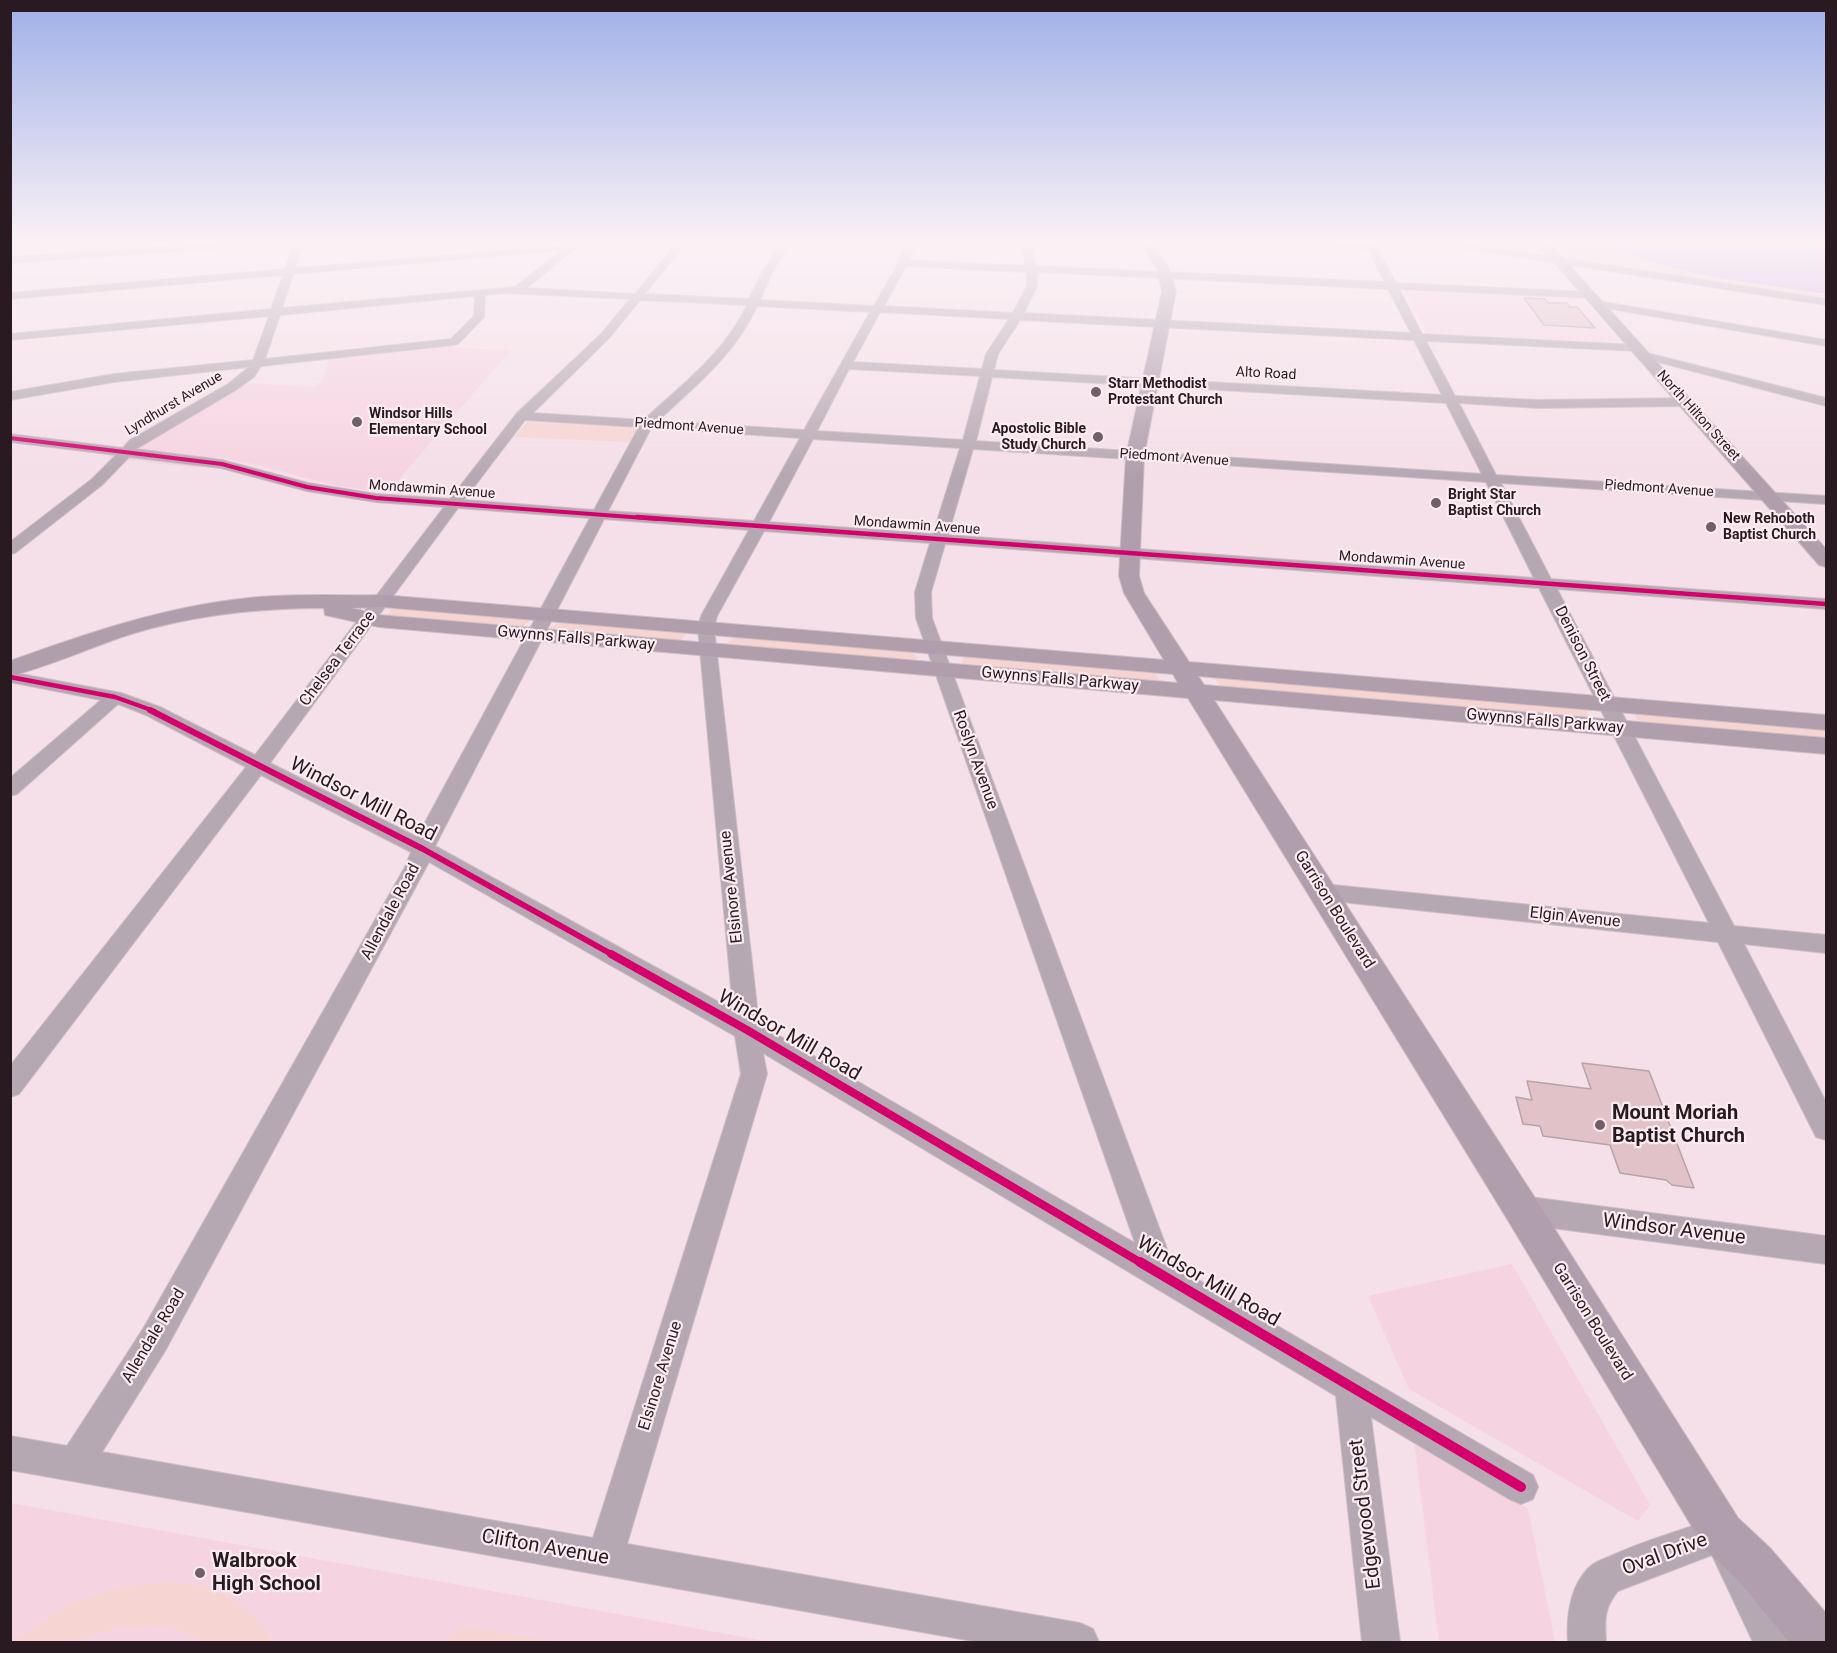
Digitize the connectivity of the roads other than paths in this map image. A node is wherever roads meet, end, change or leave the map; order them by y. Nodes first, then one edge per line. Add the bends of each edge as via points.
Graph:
1 (168, 322) edge
2 (272, 322) edge
3 (474, 322) edge
4 (615, 322) edge
5 (744, 322) edge
6 (869, 322) edge
7 (1012, 322) edge
8 (1130, 322) edge
9 (1410, 322) edge
10 (1614, 322) edge
11 (1719, 322) edge
12 (1164, 324) junction
13 (10, 337) edge
14 (1418, 337) junction
15 (1827, 342) edge
16 (1640, 352) junction
17 (258, 362) junction
18 (845, 365) junction
19 (986, 373) junction
20 (1151, 382) junction
21 (10, 396) edge
22 (1450, 399) junction
23 (1685, 402) junction
24 (1827, 402) edge
25 (521, 416) junction
26 (647, 424) junction
27 (810, 435) junction
28 (10, 438) edge
29 (968, 445) junction
30 (124, 452) junction
31 (1135, 456) junction
32 (1491, 479) junction
33 (1769, 496) junction
34 (1827, 500) edge
35 (455, 504) junction
36 (598, 514) junction
37 (760, 526) junction
38 (939, 539) junction
39 (10, 550) edge
40 (1130, 553) junction
41 (1827, 561) edge
42 (1546, 584) junction
43 (382, 601) junction
44 (296, 604) junction
45 (1827, 604) edge
46 (546, 615) junction
47 (367, 620) junction
48 (535, 635) junction
49 (707, 639) junction
50 (934, 647) junction
51 (10, 669) edge
52 (942, 670) junction
53 (10, 677) edge
54 (1189, 680) junction
55 (115, 697) junction
56 (1608, 704) junction
57 (1827, 722) edge
58 (1620, 728) junction
59 (1827, 746) edge
60 (258, 765) junction
61 (10, 789) edge
62 (423, 849) junction
63 (1323, 892) junction
64 (1727, 934) junction
65 (1827, 944) edge
66 (747, 1029) junction
67 (10, 1086) edge
68 (1827, 1128) edge
69 (1522, 1210) junction
70 (1827, 1250) edge
71 (1161, 1274) junction
72 (1351, 1385) junction
73 (10, 1453) edge
74 (74, 1465) junction
75 (1521, 1487) dead end
76 (1722, 1534) junction
77 (605, 1558) junction
78 (1080, 1642) edge
79 (1381, 1642) edge
80 (1587, 1642) edge
81 (1773, 1642) edge
82 (1820, 1642) edge

1 - 13 street
2 - 17 street, Lyndhurst Avenue
3 - 17 street via 454,342
4 - 25 street, Chelsea Terrace
5 - 26 street, Allendale Road via 726,350
6 - 18 street, Elsinore Avenue
7 - 19 street, Roslyn Avenue
8 - 12 street
9 - 14 street, Denison Street
10 - 16 main road, North Hilton Street
11 - 15 street
12 - 14 street
12 - 20 main road, Garrison Boulevard
14 - 16 street
14 - 22 street, Denison Street
16 - 23 main road, North Hilton Street
16 - 24 street
17 - 21 street via 96,380
17 - 30 street, Lyndhurst Avenue via 243,380 146,435
18 - 19 street, Alto Road
18 - 27 street, Elsinore Avenue
19 - 20 street, Alto Road
19 - 29 street, Roslyn Avenue
20 - 22 street, Alto Road
20 - 31 main road, Garrison Boulevard
22 - 23 street, Alto Road via 1553,405
22 - 32 street, Denison Street
23 - 33 main road, North Hilton Street
25 - 26 street, Piedmont Avenue
25 - 35 street, Chelsea Terrace
26 - 27 street, Piedmont Avenue
26 - 36 street, Allendale Road
27 - 29 street, Piedmont Avenue
27 - 37 street, Elsinore Avenue
28 - 30 street, Mondawmin Avenue
29 - 31 street, Piedmont Avenue
29 - 38 street, Roslyn Avenue
30 - 35 street, Mondawmin Avenue via 222,464 326,491
30 - 39 street, Lyndhurst Avenue via 97,482
31 - 32 street, Piedmont Avenue
31 - 40 main road, Garrison Boulevard
32 - 33 street, Piedmont Avenue
32 - 42 street, Denison Street
33 - 34 street, Piedmont Avenue
33 - 41 main road, North Hilton Street
35 - 36 street, Mondawmin Avenue
35 - 43 street, Chelsea Terrace
36 - 37 street, Mondawmin Avenue
36 - 46 street, Allendale Road
37 - 38 street, Mondawmin Avenue
37 - 49 street, Elsinore Avenue via 709,616
38 - 40 street, Mondawmin Avenue
38 - 50 street, Roslyn Avenue via 922,605
40 - 42 street, Mondawmin Avenue
40 - 54 main road, Garrison Boulevard via 1129,576 1134,593
42 - 45 street, Mondawmin Avenue
42 - 56 street, Denison Street
43 - 44 main road, Gwynns Falls Parkway
43 - 46 main road, Gwynns Falls Parkway
43 - 47 street, Chelsea Terrace
44 - 47 main road, Gwynns Falls Parkway
44 - 51 main road, Gwynns Falls Parkway via 242,605 153,621
46 - 48 street, Allendale Road
46 - 49 main road, Gwynns Falls Parkway
47 - 48 main road, Gwynns Falls Parkway
47 - 60 street, Chelsea Terrace
48 - 49 main road, Gwynns Falls Parkway
48 - 62 street, Allendale Road
49 - 50 main road, Gwynns Falls Parkway
49 - 52 main road, Gwynns Falls Parkway
49 - 66 street, Elsinore Avenue
50 - 52 street, Roslyn Avenue
50 - 54 main road, Gwynns Falls Parkway
52 - 54 main road, Gwynns Falls Parkway
52 - 71 street, Roslyn Avenue
53 - 55 street, Windsor Mill Road
54 - 56 main road, Gwynns Falls Parkway
54 - 58 main road, Gwynns Falls Parkway
54 - 63 main road, Garrison Boulevard
55 - 60 street, Windsor Mill Road via 184,725
55 - 61 street
56 - 57 main road, Gwynns Falls Parkway
56 - 58 street, Denison Street
58 - 59 main road, Gwynns Falls Parkway
58 - 64 street, Denison Street
60 - 62 street, Windsor Mill Road
60 - 67 street, Chelsea Terrace
62 - 66 street, Windsor Mill Road
62 - 74 street, Allendale Road via 154,1340
63 - 64 street, Elgin Avenue
63 - 69 main road, Garrison Boulevard
64 - 65 street, Elgin Avenue
64 - 68 street, Denison Street
66 - 71 street, Windsor Mill Road
66 - 77 street, Elsinore Avenue via 754,1074
69 - 70 street, Windsor Avenue
69 - 76 main road, Garrison Boulevard
71 - 72 street, Windsor Mill Road
72 - 75 street, Windsor Mill Road
72 - 79 street, Edgewood Street
73 - 74 street, Clifton Avenue
74 - 77 street, Clifton Avenue
76 - 80 street, Oval Drive via 1605,1578 1591,1596
76 - 81 street, Garrison Boulevard
76 - 82 main road, Garrison Boulevard via 1777,1589
77 - 78 street, Clifton Avenue

